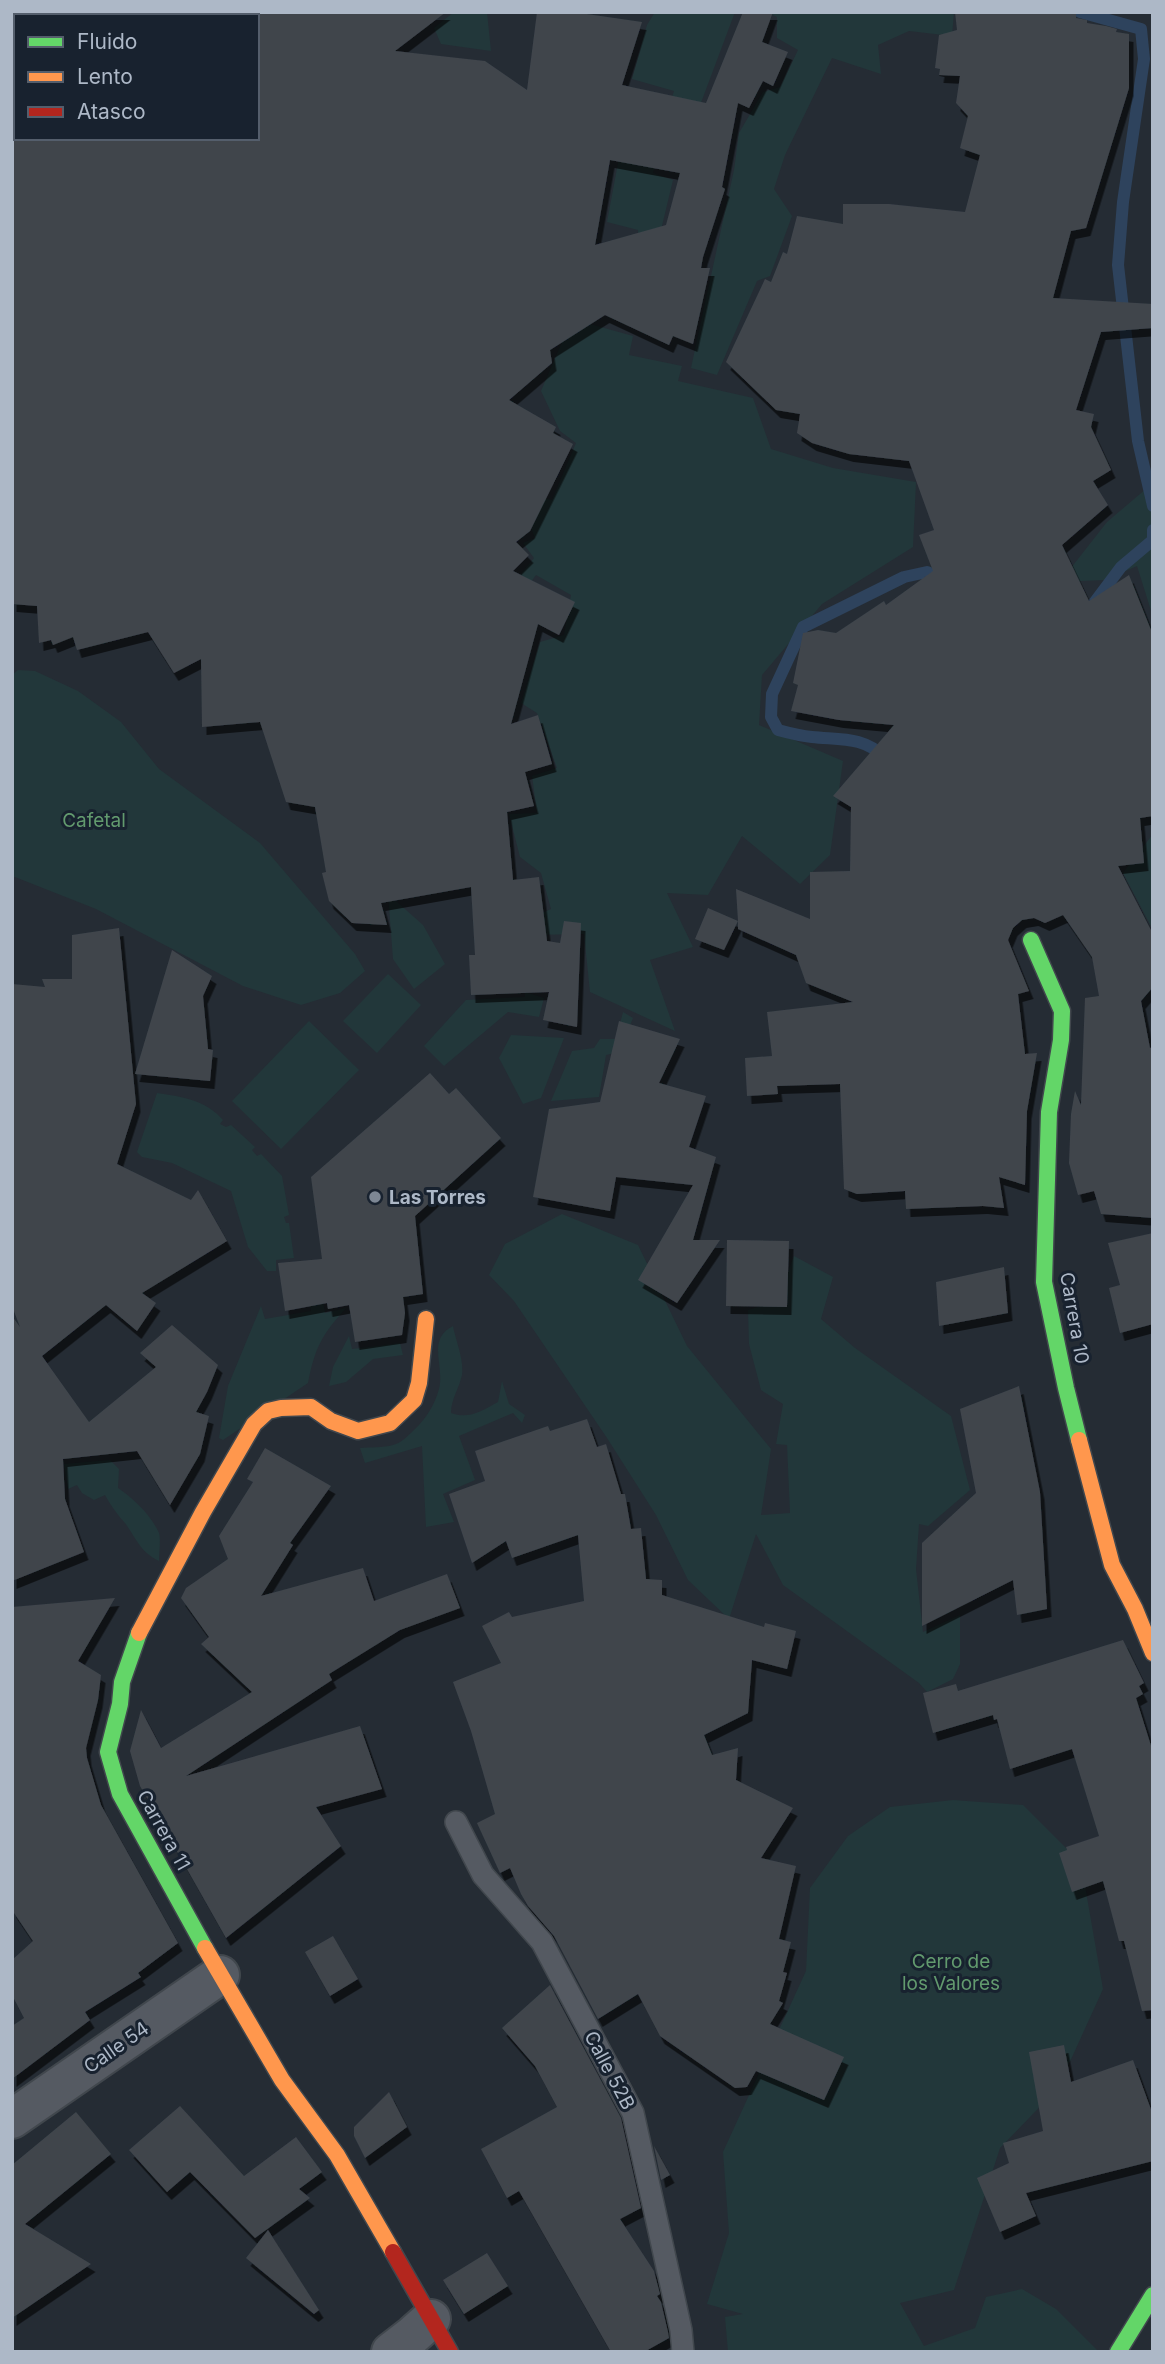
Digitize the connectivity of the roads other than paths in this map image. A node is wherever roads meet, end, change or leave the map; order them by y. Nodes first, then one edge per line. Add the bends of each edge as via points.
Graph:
1 (1031, 940) dead end
2 (426, 1320) dead end
3 (1144, 1606) edge
4 (1153, 1653) edge
5 (456, 1822) dead end
6 (220, 1975) junction
7 (12, 2119) edge
8 (1153, 2295) edge
9 (430, 2319) junction
10 (391, 2352) edge
11 (450, 2352) edge
12 (683, 2352) edge
13 (1118, 2352) edge

1 - 3 street, Carrera 10 via 1062,1011 1049,1112 1044,1282 1112,1565
2 - 6 street, Carrera 11 via 414,1400 390,1423 358,1430 331,1421 311,1406 268,1411 254,1424 142,1624 122,1682 108,1752 120,1794
3 - 4 street, Carrera 10
5 - 12 lane, Calle 52B via 483,1875 541,1942 633,2113
6 - 7 street, Calle 54
6 - 9 street, Carrera 11 via 282,2080 337,2155
8 - 13 street
9 - 10 street
9 - 11 street, Carrera 11

